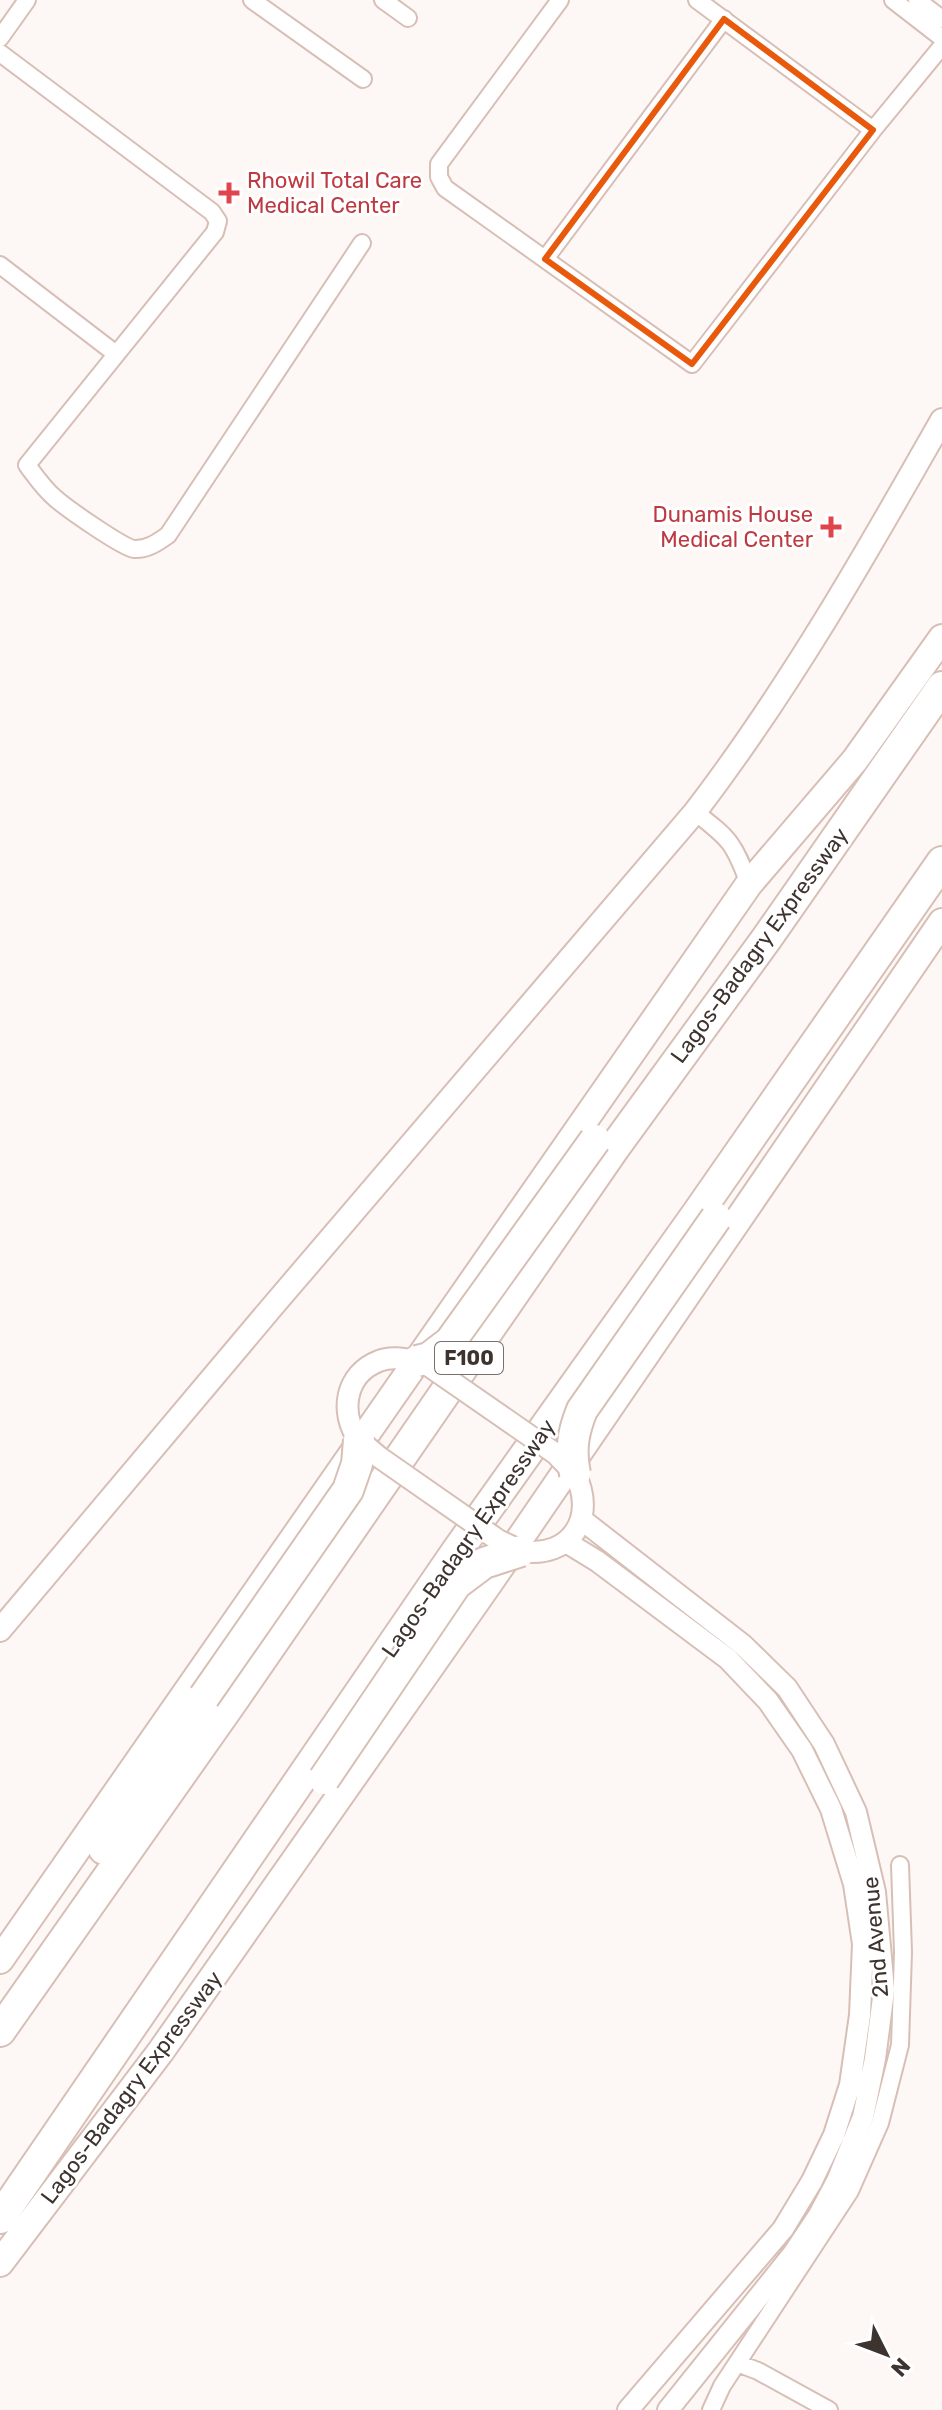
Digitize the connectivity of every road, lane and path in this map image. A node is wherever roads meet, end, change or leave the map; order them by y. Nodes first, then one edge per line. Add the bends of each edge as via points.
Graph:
1 (252, 0) edge
2 (383, 0) edge
3 (560, 0) edge
4 (697, 0) edge
5 (893, 0) edge
6 (917, 0) edge
7 (25, 1) edge
8 (408, 18) dead end
9 (724, 19) junction
10 (942, 19) edge
11 (0, 38) edge
12 (942, 38) edge
13 (942, 46) edge
14 (0, 53) edge
15 (363, 79) dead end
16 (873, 130) junction
17 (362, 243) dead end
18 (545, 259) junction
19 (0, 265) edge
20 (116, 354) junction
21 (942, 420) edge
22 (942, 443) edge
23 (942, 638) edge
24 (942, 686) edge
25 (701, 816) junction
26 (942, 862) edge
27 (942, 876) edge
28 (749, 884) junction
29 (942, 922) edge
30 (417, 1361) junction
31 (359, 1440) junction
32 (575, 1474) junction
33 (581, 1519) junction
34 (566, 1542) junction
35 (521, 1551) junction
36 (0, 1630) edge
37 (0, 1646) edge
38 (900, 1865) dead end
39 (0, 1960) edge
40 (0, 2016) edge
41 (0, 2031) edge
42 (6, 2210) edge
43 (0, 2263) edge
44 (737, 2363) junction
45 (628, 2410) edge
46 (668, 2410) edge
47 (711, 2410) edge
48 (829, 2410) edge

1 - 15 street
2 - 8 street
3 - 18 street via 439,164 445,188
4 - 9 street
5 - 12 street
6 - 10 street
7 - 11 street
9 - 16 street
9 - 18 street
13 - 16 street
14 - 20 street via 218,221 215,232
16 - 18 street via 692,364
17 - 20 street via 168,535 134,549 56,499 27,465
19 - 20 street
21 - 25 main road
22 - 25 main road via 751,759
23 - 28 main road, Lagos-Badagry Expressway via 855,760
24 - 30 highway, bridge via 751,927 450,1342
24 - 41 highway, Lagos-Badagry Expressway / F100
25 - 28 street via 725,835
25 - 36 main road via 272,1307
25 - 37 main road
26 - 42 highway, Lagos-Badagry Expressway via 457,1551
27 - 32 highway, bridge via 864,1000 582,1410 572,1442
28 - 39 main road, Lagos-Badagry Expressway
29 - 43 main road, Lagos-Badagry Expressway via 161,2051
30 - 31 street via 380,1361 354,1380 347,1415
30 - 32 street, bridge via 556,1454
31 - 35 street, bridge via 486,1532
31 - 40 highway, bridge via 348,1490 204,1697
32 - 33 street via 584,1498
33 - 34 street
33 - 46 street, 2nd Avenue via 743,1645 787,1688 824,1744 856,1812 875,1892 884,1990 863,2117 819,2215
34 - 35 street via 547,1552
34 - 45 street, 2nd Avenue via 728,1659 768,1701 802,1750 831,1809 854,1884 863,1944 850,2085 812,2181 783,2229
35 - 42 highway, bridge via 484,1563 456,1584 231,1914
38 - 44 street via 900,2045 880,2123 850,2191
44 - 47 street
44 - 48 street

